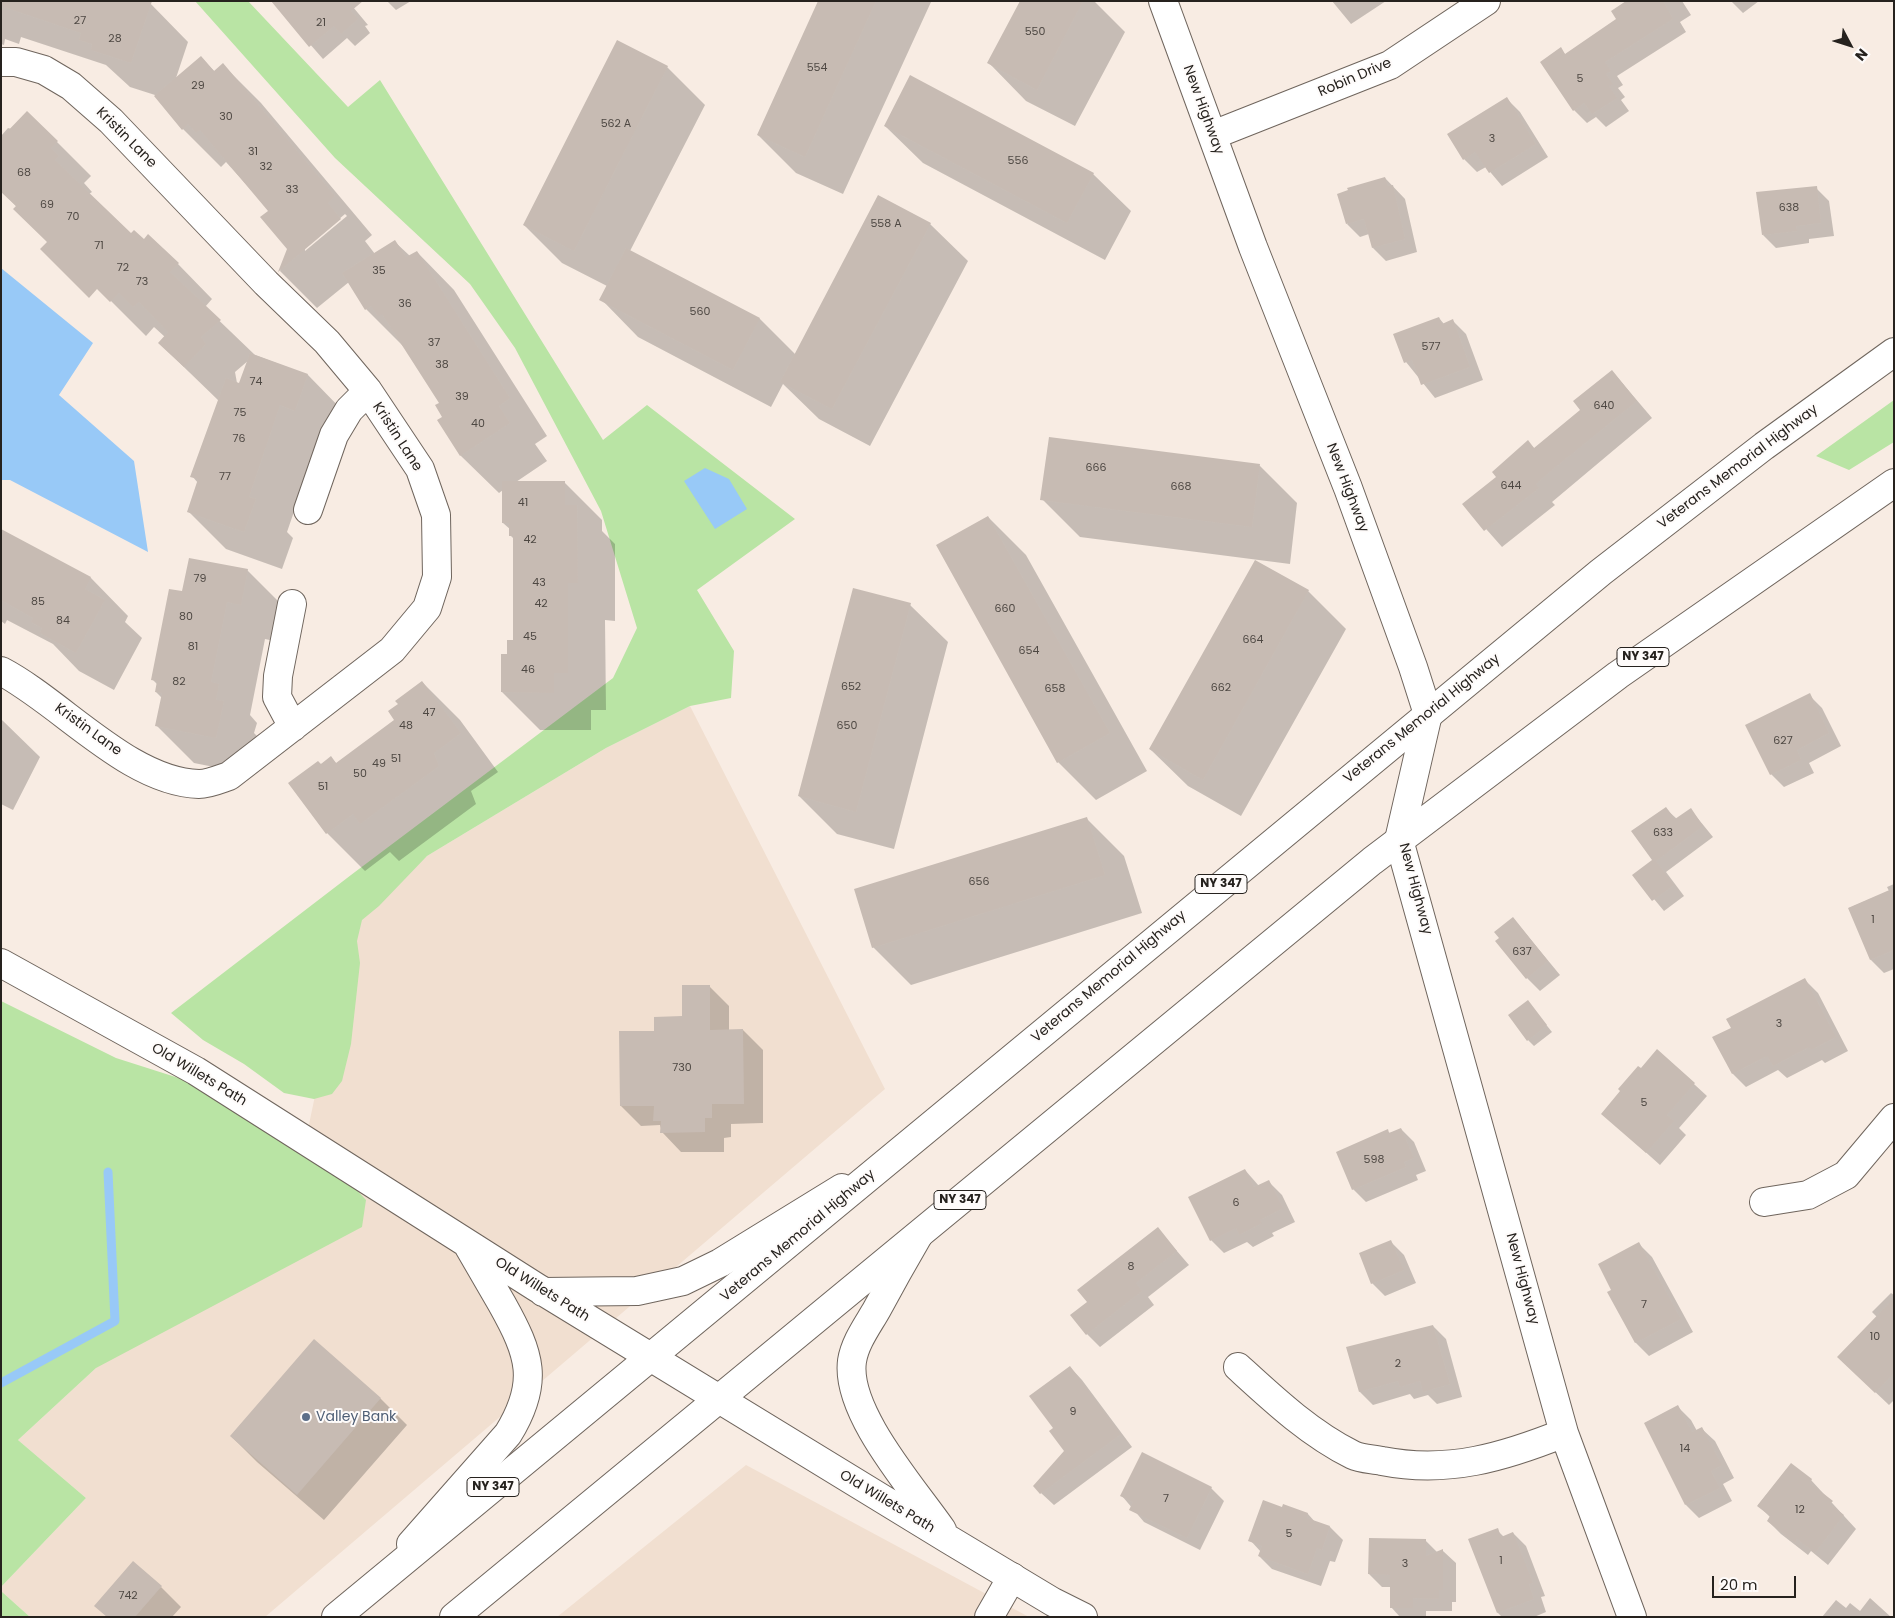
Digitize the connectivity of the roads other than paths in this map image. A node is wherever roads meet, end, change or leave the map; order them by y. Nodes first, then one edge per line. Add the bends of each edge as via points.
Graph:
1 (1163, 1) edge
2 (1486, 1) edge
3 (1, 62) edge
4 (1213, 135) junction
5 (1894, 352) edge
6 (368, 391) junction
7 (1894, 483) edge
8 (308, 510) dead end
9 (292, 604) dead end
10 (1, 671) edge
11 (1428, 714) junction
12 (293, 727) junction
13 (1399, 840) junction
14 (1, 963) edge
15 (1894, 1118) edge
16 (892, 1157) junction
17 (1764, 1202) dead end
18 (919, 1234) junction
19 (468, 1244) junction
20 (543, 1292) junction
21 (651, 1358) junction
22 (1238, 1367) dead end
23 (719, 1400) junction
24 (1564, 1433) junction
25 (948, 1539) junction
26 (1012, 1577) junction
27 (378, 1582) junction
28 (336, 1617) edge
29 (454, 1617) edge
30 (989, 1617) edge
31 (1083, 1617) edge
32 (1632, 1617) edge

1 - 4 main road, New Highway
2 - 4 main road, Robin Drive via 1390,65
3 - 6 main road, Kristin Lane via 16,62 44,70 71,86 111,121 326,342
4 - 11 main road, New Highway via 1253,247 1348,488
5 - 11 main road, Veterans Memorial Highway / NY 347 via 1678,511
6 - 8 main road via 349,410 334,435
6 - 12 main road, Kristin Lane via 420,469 436,514 437,577 427,608 392,650
7 - 13 main road, NY 347 via 1618,675
9 - 12 main road via 277,697
10 - 12 main road, Kristin Lane via 29,687 109,748 148,770 177,781 201,784 229,776
11 - 13 main road, New Highway
11 - 16 main road, Veterans Memorial Highway / NY 347
13 - 18 main road, NY 347
13 - 24 main road, New Highway
14 - 19 main road, Old Willets Path via 196,1071
15 - 17 main road via 1846,1175 1808,1195
16 - 20 main road via 728,1258 684,1281 637,1291
16 - 21 main road, Veterans Memorial Highway / NY 347
18 - 23 main road, NY 347
18 - 25 main road via 862,1335 852,1360 852,1374 864,1419
19 - 20 main road, Old Willets Path
19 - 27 main road via 524,1345 528,1367 524,1396 518,1417 498,1447
20 - 21 main road, Old Willets Path
21 - 23 main road, Old Willets Path
21 - 27 main road, Veterans Memorial Highway / NY 347
22 - 24 main road via 1283,1409 1354,1456 1402,1465 1457,1464 1501,1457
23 - 25 main road, Old Willets Path
23 - 29 main road, NY 347
24 - 32 main road, New Highway
25 - 26 main road, Old Willets Path
26 - 30 main road
26 - 31 main road, Old Willets Path
27 - 28 main road, Veterans Memorial Highway / NY 347

